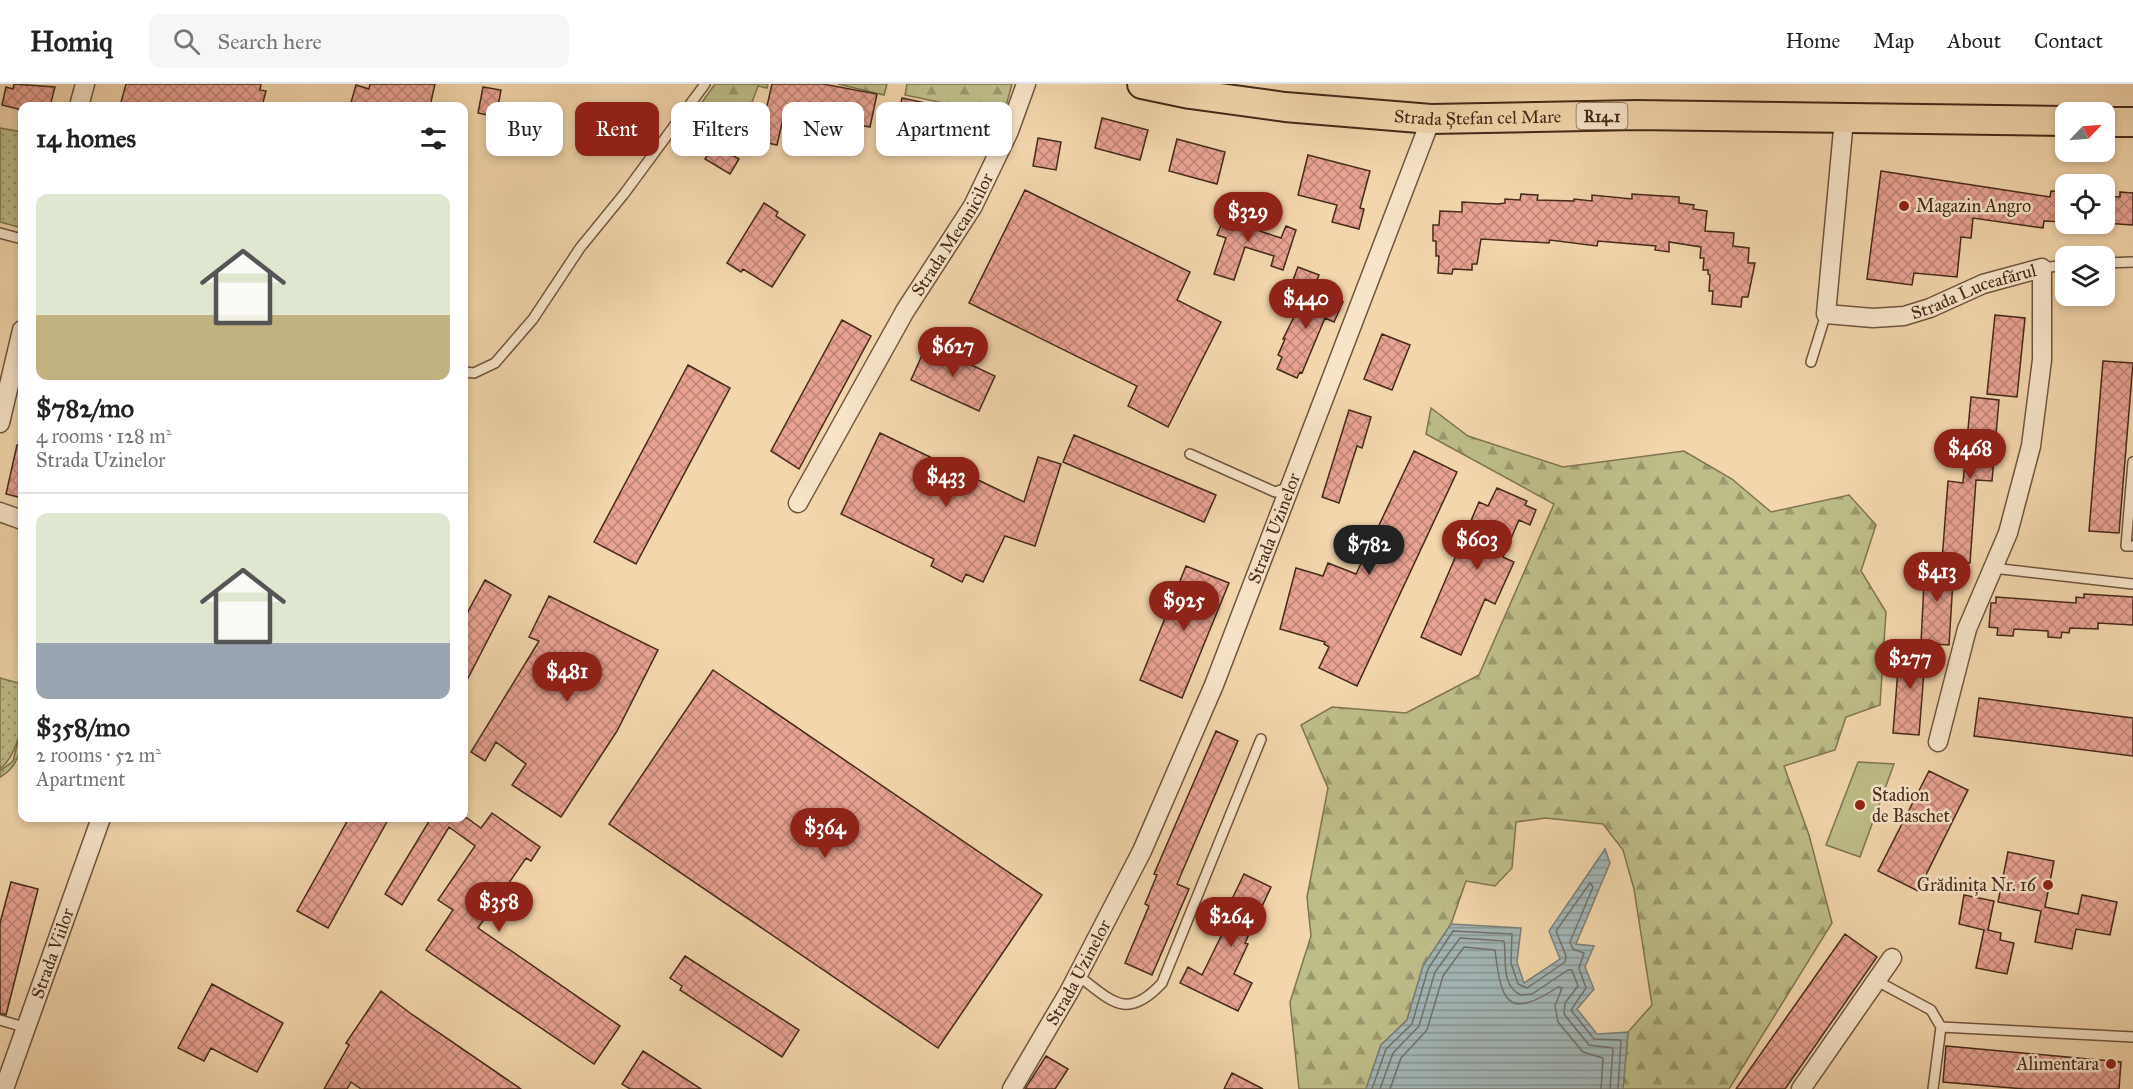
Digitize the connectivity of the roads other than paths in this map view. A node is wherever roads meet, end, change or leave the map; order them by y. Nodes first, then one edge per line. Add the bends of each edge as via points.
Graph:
1 (85, 84) edge
2 (705, 84) edge
3 (1026, 84) edge
4 (1142, 84) edge
5 (1201, 84) edge
6 (1234, 98) junction
7 (80, 102) edge
8 (1431, 119) junction
9 (1844, 119) junction
10 (2055, 121) edge
11 (2115, 122) edge
12 (2133, 122) edge
13 (0, 233) edge
14 (18, 238) edge
15 (2133, 262) edge
16 (2115, 263) edge
17 (2055, 266) edge
18 (2042, 268) junction
19 (1826, 314) junction
20 (18, 347) edge
21 (1811, 362) dead end
22 (468, 372) edge
23 (0, 423) edge
24 (1190, 454) dead end
25 (2133, 462) edge
26 (1290, 487) junction
27 (798, 503) dead end
28 (0, 512) edge
29 (18, 519) edge
30 (2133, 546) edge
31 (1993, 568) junction
32 (2133, 584) edge
33 (1261, 739) dead end
34 (1938, 742) dead end
35 (100, 822) edge
36 (1892, 958) dead end
37 (1077, 974) junction
38 (1875, 980) junction
39 (0, 1020) edge
40 (1941, 1027) junction
41 (27, 1028) junction
42 (2133, 1037) edge
43 (4, 1089) edge
44 (1012, 1089) edge
45 (1802, 1089) edge
46 (1933, 1089) edge

1 - 7 street
2 - 22 lane via 580,248 533,319 495,363
3 - 27 street, Strada Mecanicilor via 974,206 904,311
4 - 6 main road, Strada Ștefan cel Mare / R14.1
5 - 6 main road, R14.1
6 - 8 main road, Strada Ștefan cel Mare / R14.1 via 1285,107
8 - 9 main road, Strada Ștefan cel Mare / R14.1 via 1637,115
8 - 26 street, Strada Uzinelor
9 - 10 main road, Strada Ștefan cel Mare / R14.1
9 - 19 street
11 - 12 main road
13 - 14 lane
15 - 16 lane
17 - 18 lane
18 - 19 street, Strada Luceafărul via 1983,284 1904,316
18 - 31 street, Strada Luceafărul via 2042,360 2036,420 2008,533
19 - 21 lane
20 - 23 street
24 - 26 lane via 1275,492
25 - 30 lane via 2126,546
26 - 37 street, Strada Uzinelor via 1214,685 1150,831
28 - 29 street
31 - 32 lane
31 - 34 street, Strada Luceafărul via 1967,629
33 - 37 lane via 1162,983 1131,1006 1116,1004
35 - 41 street, Strada Viilor
36 - 38 street
37 - 44 street, Strada Uzinelor
38 - 40 lane via 1931,1010
38 - 45 street
39 - 41 lane
40 - 42 lane
40 - 46 lane
41 - 43 street, Strada Viilor

